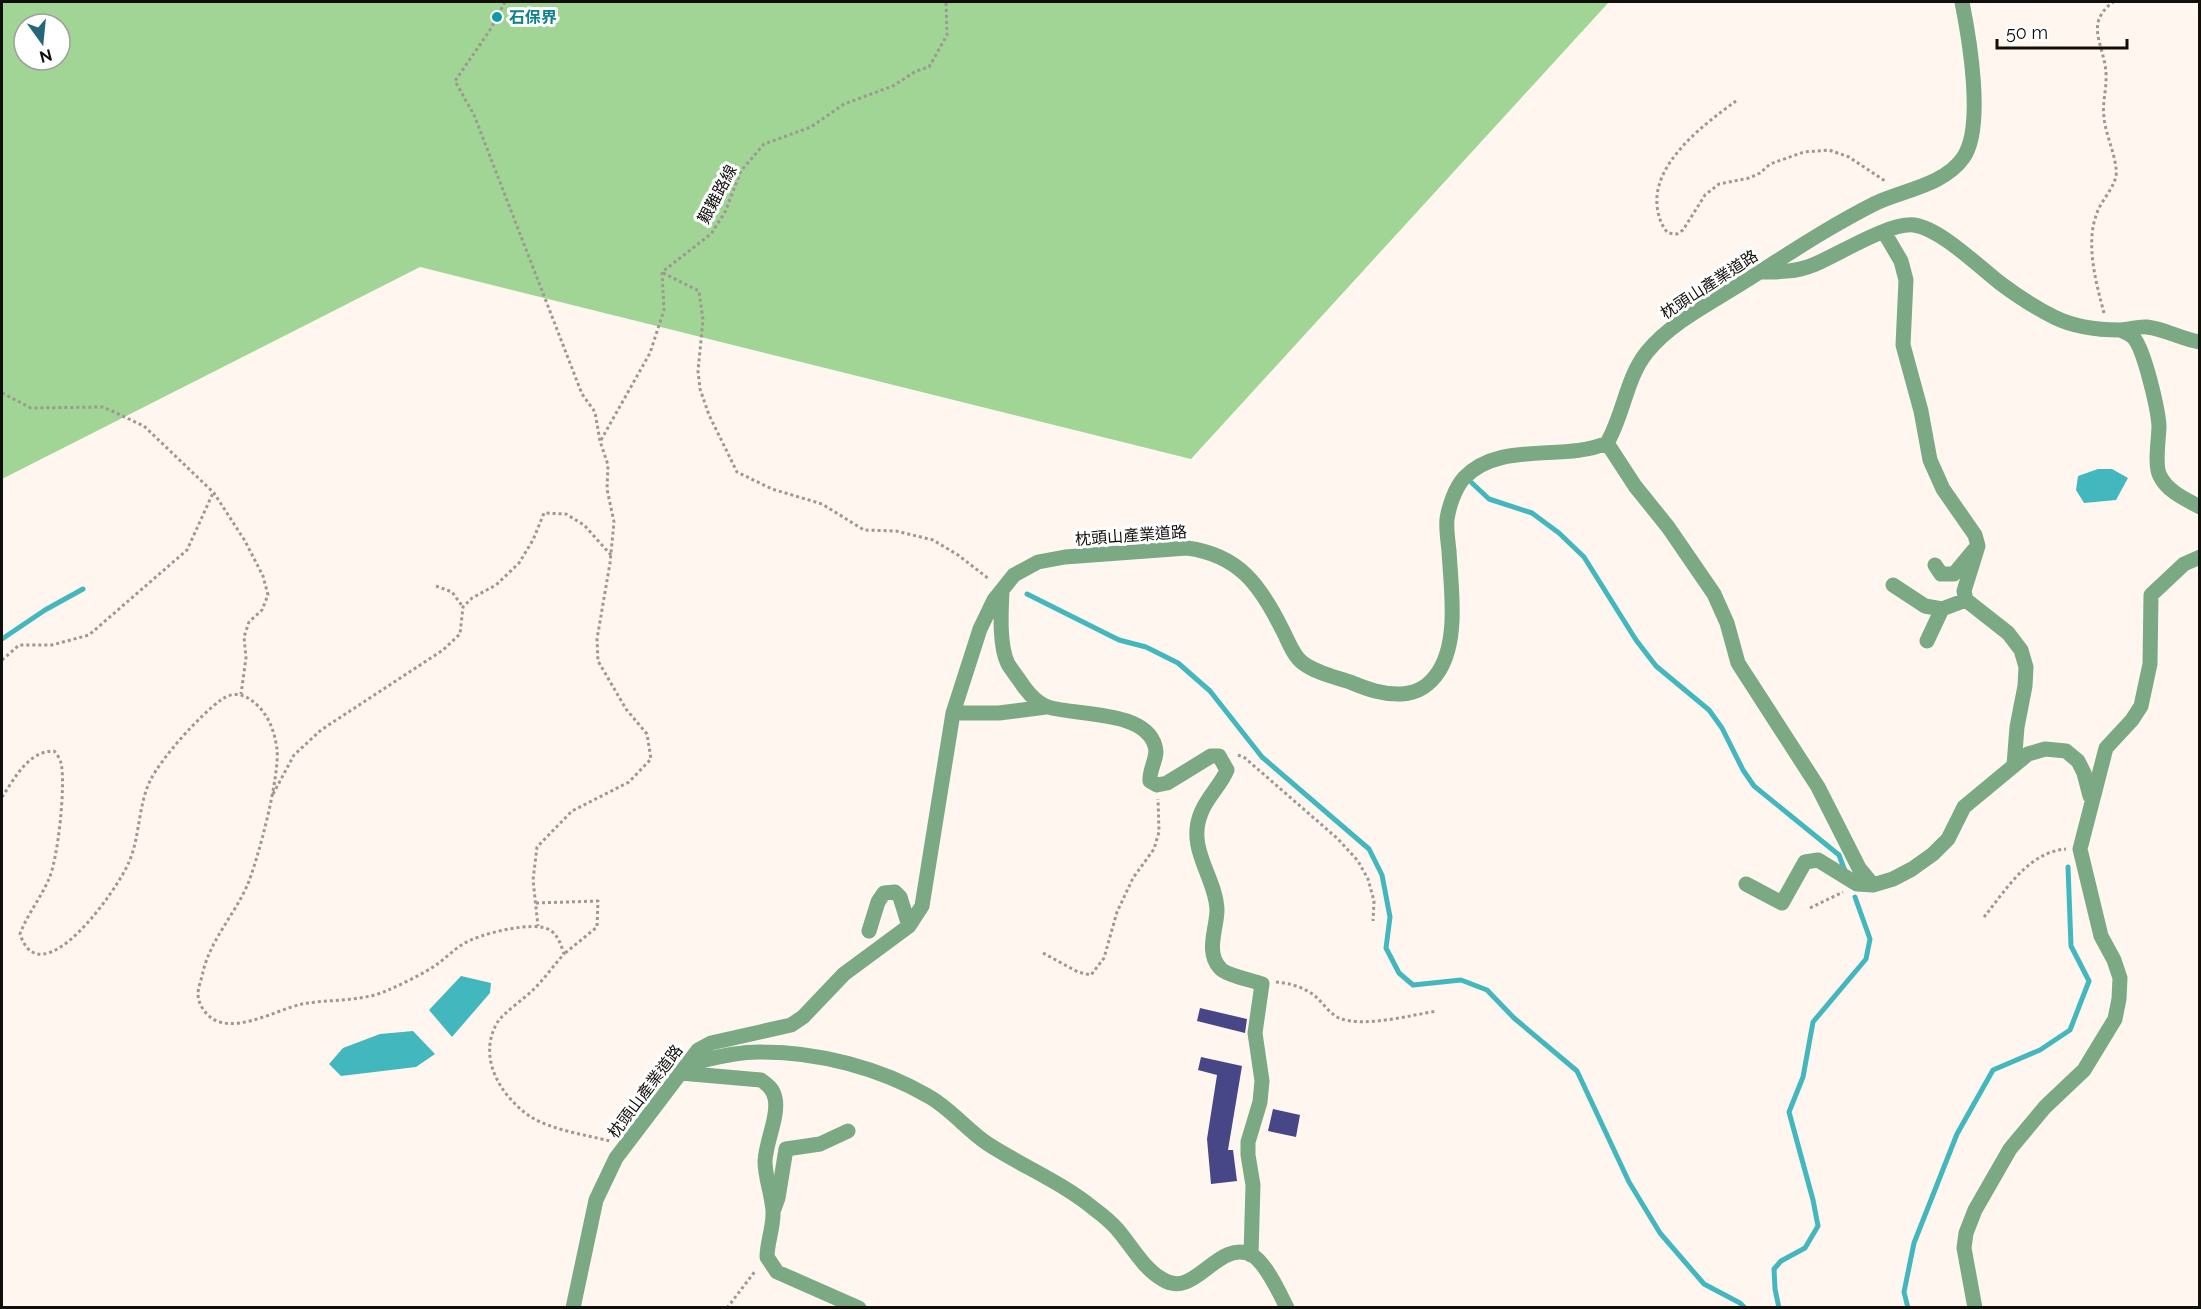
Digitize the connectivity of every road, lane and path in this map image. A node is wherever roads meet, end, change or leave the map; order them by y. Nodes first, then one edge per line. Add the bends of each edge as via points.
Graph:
1 (505, 2) edge
2 (946, 2) edge
3 (1962, 2) edge
4 (2113, 2) edge
5 (1736, 101) dead end
6 (1905, 192) junction
7 (1884, 232) junction
8 (662, 272) junction
9 (1760, 272) junction
10 (2114, 330) junction
11 (2199, 342) edge
12 (2, 393) edge
13 (600, 441) junction
14 (1607, 443) junction
15 (214, 493) junction
16 (2199, 507) edge
17 (1978, 546) junction
18 (611, 555) junction
19 (2199, 557) edge
20 (1935, 565) dead end
21 (1893, 585) dead end
22 (436, 586) dead end
23 (1002, 590) junction
24 (1966, 600) junction
25 (463, 607) junction
26 (1942, 609) junction
27 (1927, 642) dead end
28 (2, 660) edge
29 (241, 694) junction
30 (1046, 707) junction
31 (953, 713) junction
32 (1222, 759) junction
33 (2013, 765) junction
34 (1157, 785) junction
35 (272, 796) junction
36 (2, 797) edge
37 (2091, 799) junction
38 (2079, 849) junction
39 (1746, 884) dead end
40 (1857, 884) junction
41 (1873, 885) junction
42 (535, 903) junction
43 (1810, 908) dead end
44 (1984, 917) dead end
45 (1373, 921) dead end
46 (538, 926) junction
47 (909, 926) junction
48 (869, 931) dead end
49 (1043, 953) dead end
50 (564, 954) junction
51 (1262, 984) junction
52 (1437, 1011) dead end
53 (683, 1069) junction
54 (848, 1131) dead end
55 (626, 1145) junction
56 (773, 1212) junction
57 (1251, 1255) junction
58 (767, 1257) junction
59 (573, 1308) edge
60 (727, 1308) edge
61 (859, 1308) edge
62 (1287, 1308) edge
63 (1975, 1308) edge

1 - 13 path via 456,81 474,115 582,394 594,412
2 - 8 path, 艱難路線 via 947,35 929,67 893,86 844,104 812,127 764,144 741,171 725,212 711,234
3 - 6 street, 枕頭山產業道路 via 1972,69 1971,140 1964,157 1953,169
4 - 10 path via 2099,17 2097,29 2106,70 2104,119 2117,169 2092,232 2099,294
5 - 6 path via 1675,153 1659,183 1656,202 1662,226 1668,233 1683,230 1705,195 1719,184 1749,178 1770,164 1804,152 1829,150 1849,157
6 - 9 street, 枕頭山產業道路 via 1835,225
7 - 9 street via 1812,266 1786,273
7 - 10 street via 1912,225 1928,229 2001,284 2054,317 2083,327
7 - 17 street via 1901,261 1906,280 1903,345 1930,460
8 - 13 path via 664,310 650,353
8 - 23 path via 699,291 703,320 700,389 737,472 772,489 822,504 864,530 896,531 933,540
9 - 14 street, 枕頭山產業道路 via 1674,326 1648,351 1637,368 1616,429
10 - 11 street via 2144,327
10 - 16 street via 2133,337 2142,353 2159,423 2158,473 2163,483
12 - 15 path via 31,408 103,406 144,426
13 - 18 path via 608,465 607,489 614,522
14 - 23 street, 枕頭山產業道路 via 1582,451 1495,460 1480,465 1463,479 1447,520 1452,596 1450,645 1433,681 1408,694 1377,692 1303,663 1265,595 1249,576 1229,560 1205,550 1187,548 1038,562 1014,575
14 - 41 street via 1714,594 1738,663 1818,787 1860,868
15 - 28 path via 187,550 89,635 52,645 19,645
15 - 29 path via 245,541 268,595 262,610 249,622 244,637 246,658
17 - 20 street via 1954,574 1941,574
17 - 24 street
18 - 25 path via 584,525 566,514 544,513 519,563
18 - 42 path via 597,639 598,661 626,709 647,734 651,759 629,782 572,811 537,847
19 - 37 street via 2184,564 2151,595 2150,664 2141,706 2106,748
21 - 26 street via 1925,606
22 - 25 path via 452,592
23 - 30 street via 1000,624 1007,662 1030,694
23 - 31 street, 枕頭山產業道路 via 980,629
24 - 26 street
24 - 33 street via 2008,633 2021,650 2026,667
25 - 35 path via 460,634 452,642 321,730 294,755
26 - 27 street
29 - 35 path via 266,715 274,732 278,752
29 - 36 path via 224,697 201,716 156,772 141,808 129,861 106,902 70,941 48,953 33,953 24,946 20,934 56,861 63,782 61,761 54,751 43,751 28,760
30 - 31 street
30 - 34 street via 1128,720 1147,732 1155,744 1156,755 1149,771 1150,781
31 - 47 street, 枕頭山產業道路 via 922,906
32 - 34 street via 1211,756
32 - 45 path via 1232,754 1245,758 1338,839 1368,879 1374,901
32 - 51 street via 1227,770 1201,813 1197,836 1217,912 1213,930 1215,962 1221,970
33 - 37 street via 2028,754 2045,749 2066,751 2078,760
33 - 41 street via 1964,807 1948,839 1933,854 1893,879
34 - 49 path via 1159,832 1154,849 1133,878 1117,912 1099,968 1091,975 1078,972
35 - 46 path via 247,886 205,965 198,994 203,1010 214,1022 231,1024 295,1006 369,996 436,965 476,937
37 - 38 street
38 - 44 path via 2046,853 2022,870
38 - 63 street via 2102,936 2120,978 2120,999 2115,1019 2084,1070 2045,1107 2010,1149 1975,1210 1964,1248
39 - 40 street via 1782,903 1805,862 1818,860
40 - 41 street
40 - 43 path
42 - 46 path
42 - 50 path via 598,902 597,927
46 - 50 path via 551,931
47 - 48 street via 900,897 895,892 884,893
47 - 53 street, 枕頭山產業道路 via 844,974 791,1025 711,1043 698,1050
50 - 55 path via 498,1022 490,1042 491,1064 502,1090 532,1117 564,1130
51 - 52 path via 1282,982 1301,987 1332,1013 1352,1020
51 - 57 street via 1255,1033 1262,1081 1248,1142 1253,1185
53 - 55 street, 枕頭山產業道路
53 - 56 street via 761,1080 771,1088 776,1107 765,1159
53 - 57 street via 722,1056 762,1052 847,1064 899,1081 930,1097 987,1143 1091,1206 1116,1227 1162,1280 1172,1284 1187,1282 1221,1257
54 - 56 street via 820,1144 786,1149
55 - 59 street, 枕頭山產業道路 via 596,1200
56 - 58 street
57 - 62 street via 1263,1266
58 - 60 path
58 - 61 street via 777,1272

